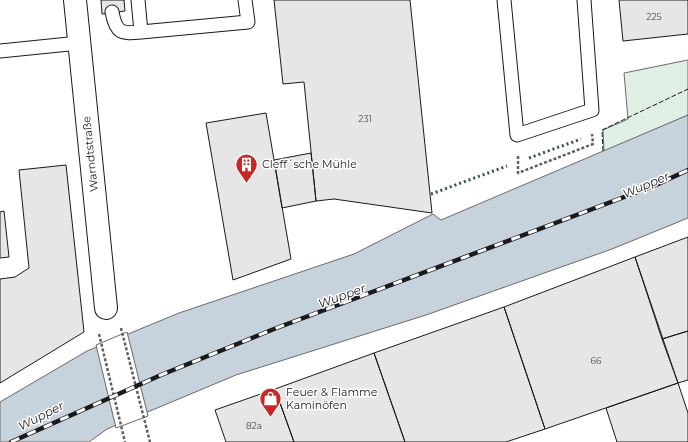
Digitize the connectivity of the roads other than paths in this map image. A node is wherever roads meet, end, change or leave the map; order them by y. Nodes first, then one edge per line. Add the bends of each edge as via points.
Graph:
1 (75, 0) edge
2 (138, 0) edge
3 (245, 0) edge
4 (504, 0) edge
5 (584, 0) edge
6 (112, 12) dead end
7 (141, 32) junction
8 (79, 43) junction
9 (0, 51) edge
10 (106, 308) dead end

1 - 8 street, Warndtstraße
2 - 7 lane
3 - 7 lane via 248,22
4 - 5 lane via 518,135 592,110
6 - 7 lane via 115,26 120,31
8 - 9 lane
8 - 10 street, Warndtstraße

